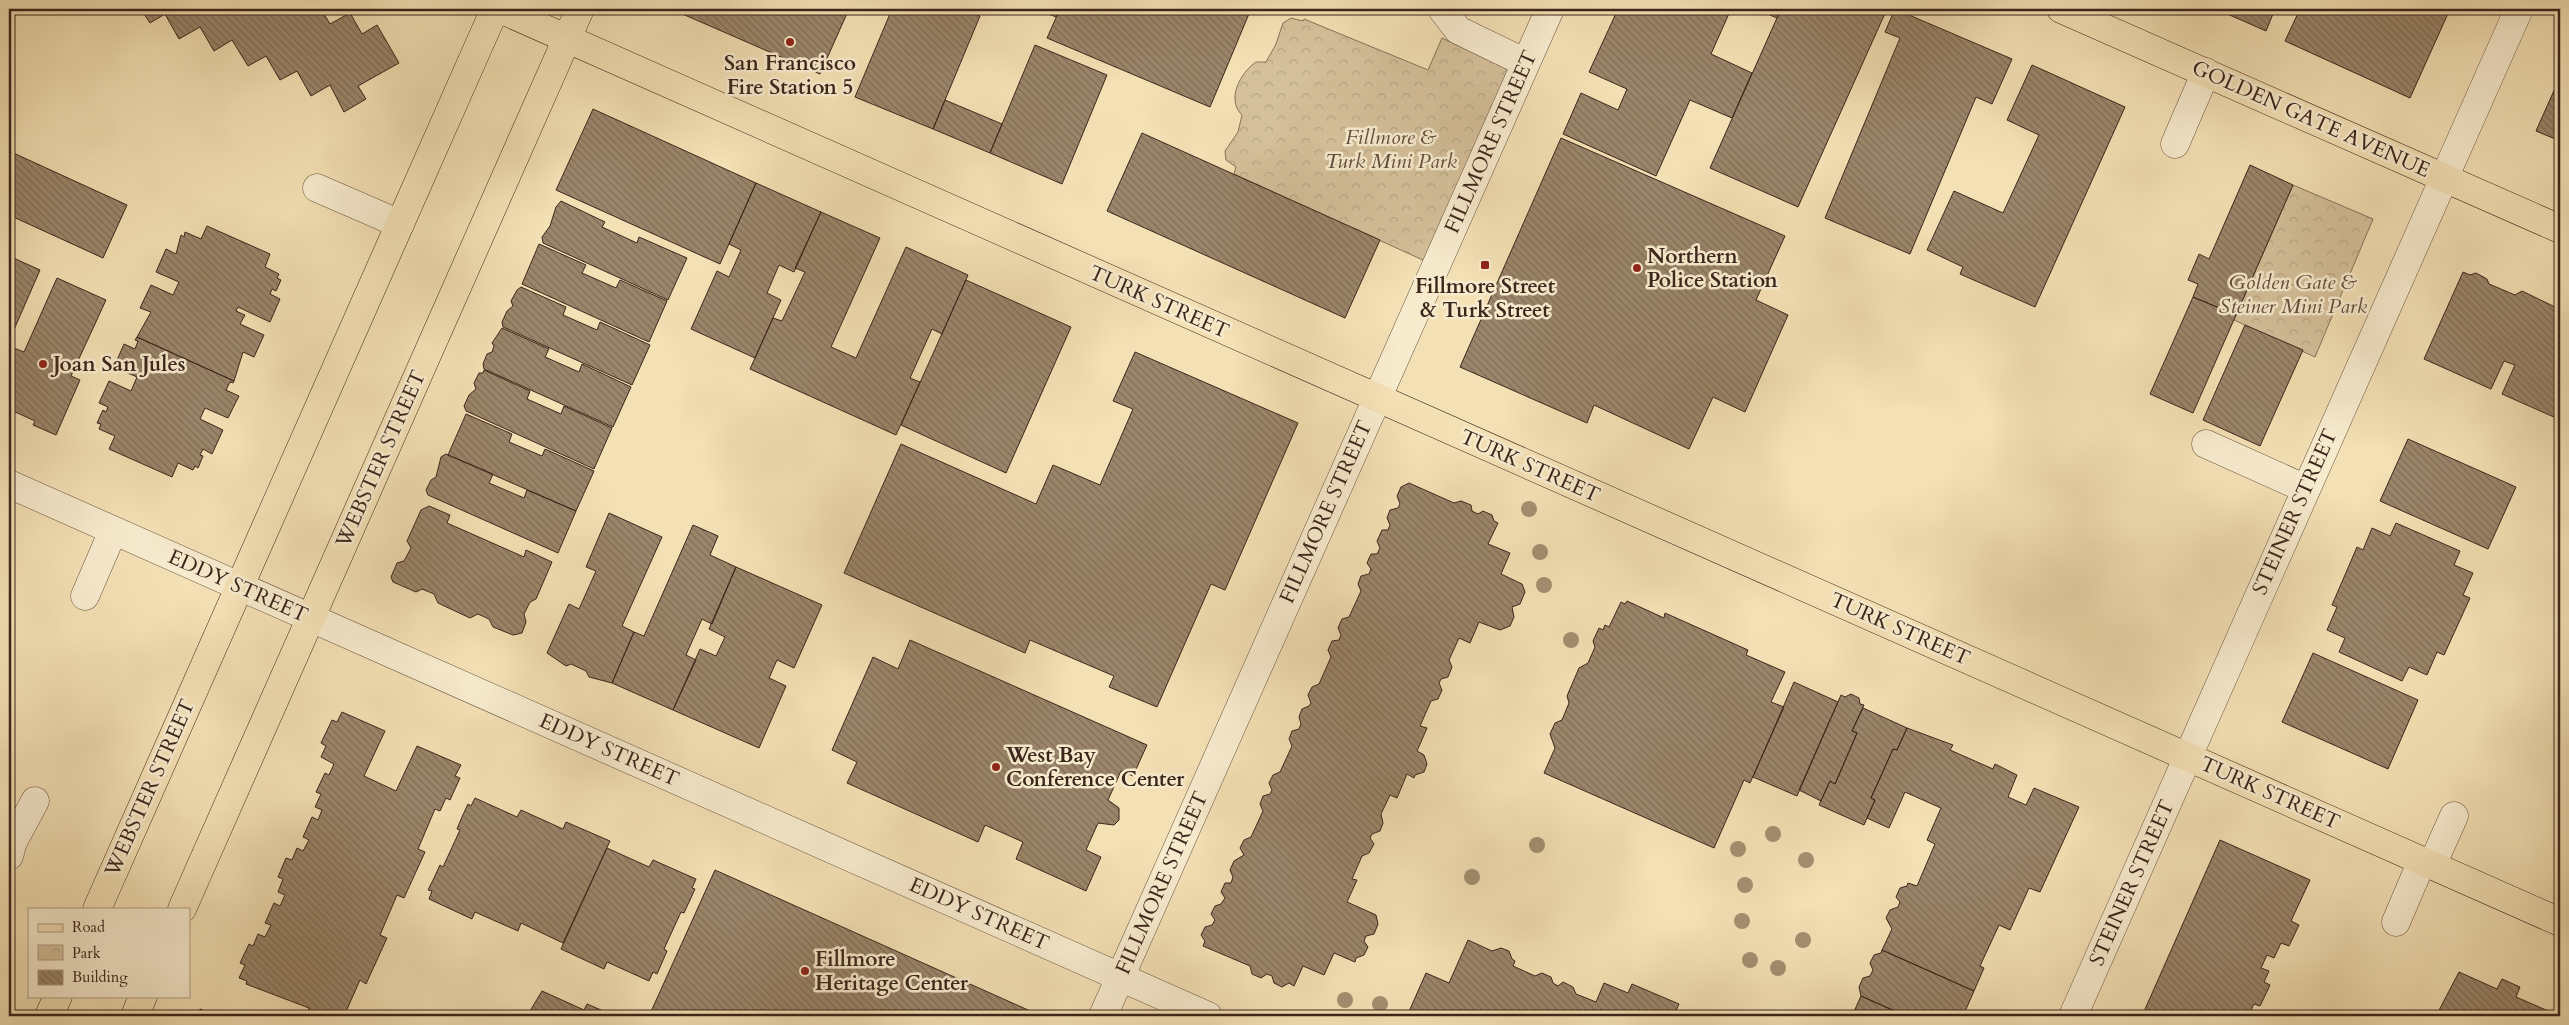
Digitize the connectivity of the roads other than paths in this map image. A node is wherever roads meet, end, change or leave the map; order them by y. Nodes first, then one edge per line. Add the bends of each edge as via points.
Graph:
1 (495, 9) edge
2 (500, 9) edge
3 (580, 9) edge
4 (1442, 9) edge
5 (1550, 9) edge
6 (2062, 9) edge
7 (2519, 9) edge
8 (567, 39) junction
9 (1526, 63) junction
10 (2206, 72) junction
11 (2175, 144) dead end
12 (2444, 177) junction
13 (317, 188) dead end
14 (400, 224) junction
15 (2560, 229) edge
16 (1377, 398) junction
17 (2206, 444) dead end
18 (9, 484) edge
19 (2306, 489) junction
20 (113, 531) junction
21 (240, 586) junction
22 (85, 596) dead end
23 (311, 618) junction
24 (2188, 756) junction
25 (35, 801) dead end
26 (2454, 816) dead end
27 (9, 856) edge
28 (2427, 863) junction
29 (97, 908) edge
30 (182, 908) edge
31 (2396, 922) dead end
32 (2560, 922) edge
33 (1121, 977) junction
34 (57, 998) edge
35 (143, 998) edge
36 (49, 1016) edge
37 (135, 1016) edge
38 (1103, 1016) edge
39 (1208, 1016) edge
40 (2073, 1016) edge

1 - 14 main road, WEBSTER STREET
2 - 8 main road, TURK STREET
3 - 8 main road, WEBSTER STREET
4 - 9 street via 1458,30
5 - 9 street, FILLMORE STREET
6 - 10 main road, GOLDEN GATE AVENUE
7 - 12 street, STEINER STREET
8 - 16 main road, TURK STREET
8 - 23 main road, WEBSTER STREET
9 - 16 street, FILLMORE STREET
10 - 11 street
10 - 12 main road, GOLDEN GATE AVENUE
12 - 15 main road, GOLDEN GATE AVENUE
12 - 19 street, STEINER STREET
13 - 14 street
14 - 21 main road, WEBSTER STREET
16 - 24 main road, TURK STREET
16 - 33 street, FILLMORE STREET
17 - 19 street
18 - 20 street, EDDY STREET
19 - 24 street, STEINER STREET
20 - 21 street, EDDY STREET
20 - 22 street
21 - 23 street, EDDY STREET
21 - 29 main road, WEBSTER STREET
23 - 30 main road, WEBSTER STREET
23 - 33 street, EDDY STREET
24 - 28 main road, TURK STREET
24 - 40 street, STEINER STREET
25 - 27 street
26 - 28 street
28 - 31 street
28 - 32 main road, TURK STREET
33 - 38 street, FILLMORE STREET
33 - 39 street, EDDY STREET
34 - 36 main road
35 - 37 main road

